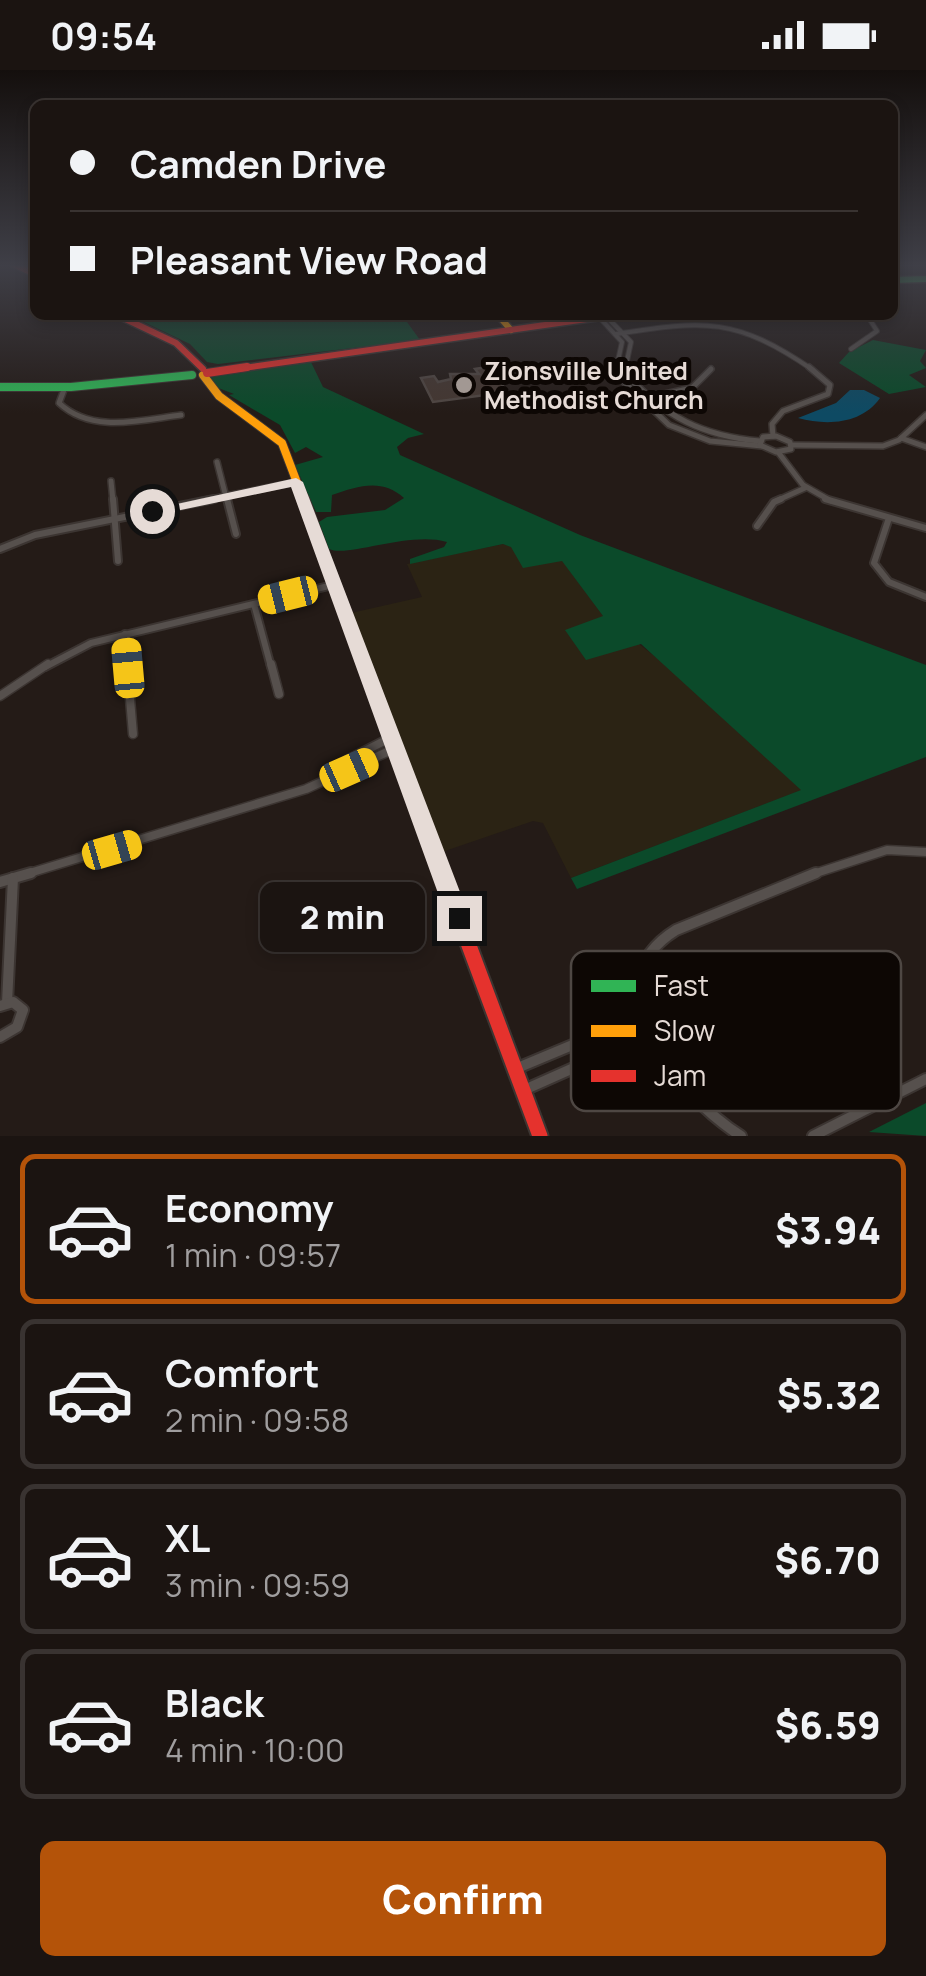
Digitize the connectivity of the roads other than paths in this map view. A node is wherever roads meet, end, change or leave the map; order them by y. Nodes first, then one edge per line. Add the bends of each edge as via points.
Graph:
1 (127, 320) edge
2 (503, 320) edge
3 (581, 320) edge
4 (605, 320) edge
5 (870, 320) edge
6 (512, 330) junction
7 (620, 334) junction
8 (851, 349) dead end
9 (286, 360) junction
10 (711, 369) dead end
11 (200, 372) junction
12 (0, 387) edge
13 (66, 388) junction
14 (649, 397) junction
15 (640, 399) junction
16 (181, 415) dead end
17 (926, 415) edge
18 (773, 436) junction
19 (902, 438) junction
20 (761, 443) junction
21 (792, 445) junction
22 (926, 447) edge
23 (778, 452) junction
24 (217, 462) dead end
25 (112, 481) dead end
26 (296, 482) junction
27 (804, 488) junction
28 (226, 496) junction
29 (888, 518) junction
30 (115, 519) junction
31 (757, 526) dead end
32 (926, 528) edge
33 (236, 534) dead end
34 (0, 549) edge
35 (118, 561) dead end
36 (333, 584) junction
37 (926, 597) edge
38 (254, 604) junction
39 (125, 634) junction
40 (279, 694) dead end
41 (0, 696) edge
42 (133, 734) dead end
43 (394, 743) junction
44 (926, 852) edge
45 (13, 878) junction
46 (0, 882) edge
47 (653, 951) edge
48 (4, 1004) edge
49 (0, 1037) edge
50 (571, 1045) edge
51 (516, 1068) junction
52 (571, 1069) edge
53 (926, 1078) edge
54 (524, 1090) junction
55 (901, 1091) edge
56 (703, 1111) edge
57 (862, 1111) edge
58 (540, 1136) edge
59 (741, 1136) edge
60 (813, 1136) edge

1 - 11 main road via 188,354
2 - 6 main road
3 - 6 main road
4 - 7 street
5 - 8 street via 877,331
6 - 9 main road
7 - 14 street via 632,345 624,371
7 - 15 street via 615,372
7 - 18 street via 692,323 730,326 822,376 829,392 778,414
9 - 11 main road
9 - 11 main road
10 - 14 street via 694,386
11 - 13 main road
11 - 26 main road via 214,393 277,433
12 - 13 main road
13 - 16 street via 60,403 80,418
14 - 15 street
14 - 20 street via 694,431
15 - 20 street via 693,437
17 - 19 street
18 - 20 street
18 - 21 street
19 - 21 street via 870,448
19 - 22 street
20 - 23 street
21 - 23 street
23 - 27 street
24 - 28 street
25 - 30 street
26 - 28 street
26 - 36 main road
27 - 29 street
27 - 31 street via 774,502
28 - 30 street
28 - 33 street
29 - 32 street
29 - 37 street via 877,570 898,588
30 - 34 street
30 - 35 street
36 - 38 street
36 - 43 main road
38 - 39 street
38 - 40 street
39 - 41 street via 74,650
39 - 42 street
43 - 45 street via 306,789
43 - 51 main road
44 - 47 street via 879,851 671,932
45 - 46 street
45 - 48 street
48 - 49 street via 17,1003 22,1016
50 - 51 street
51 - 54 main road
52 - 54 street
53 - 55 street
54 - 58 main road
56 - 59 street
57 - 60 street

